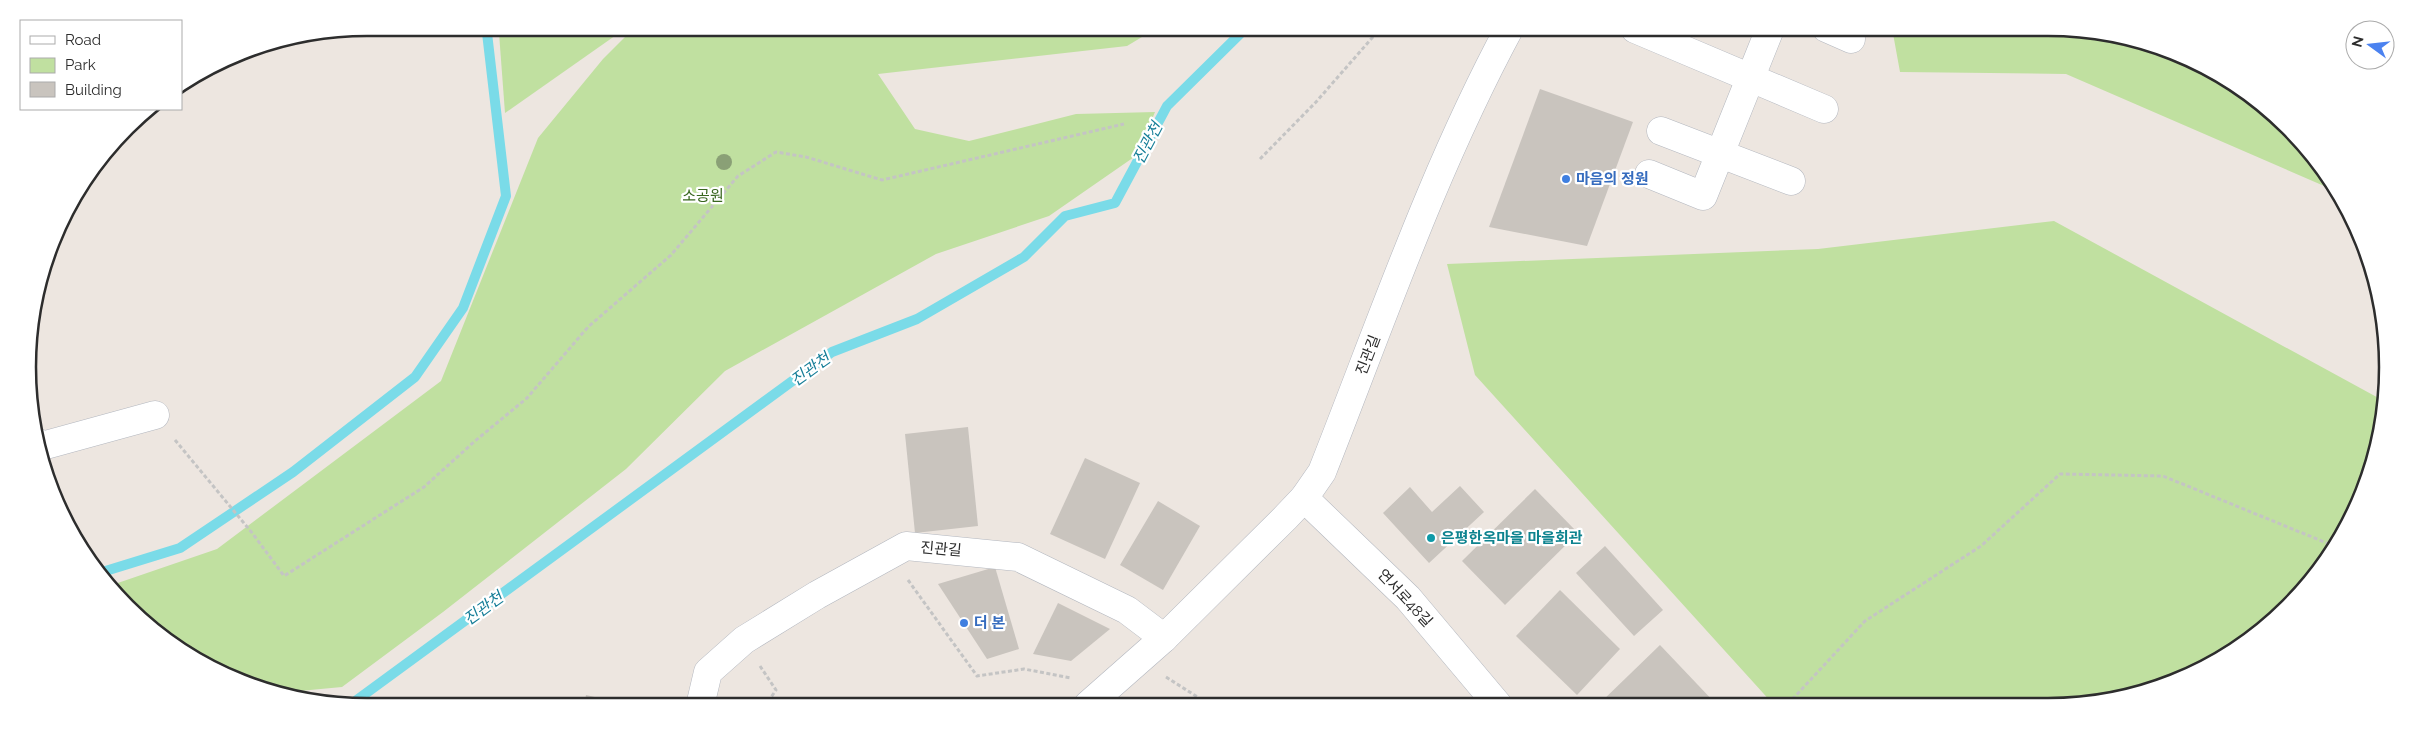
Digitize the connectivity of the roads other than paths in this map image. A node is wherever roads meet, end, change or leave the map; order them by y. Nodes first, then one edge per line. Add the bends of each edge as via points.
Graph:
1 (1506, 36) edge
2 (1651, 36) edge
3 (1767, 36) edge
4 (1844, 36) edge
5 (1851, 39) dead end
6 (1750, 78) junction
7 (1824, 109) dead end
8 (1661, 131) dead end
9 (1720, 154) junction
10 (1649, 174) dead end
11 (1791, 181) dead end
12 (155, 415) road end
13 (46, 445) edge
14 (1304, 498) junction
15 (1164, 638) junction
16 (702, 698) edge
17 (1096, 698) edge
18 (1492, 698) edge

1 - 14 street, 진관길 via 1463,121 1394,284 1322,472
2 - 6 street
3 - 6 street
4 - 5 street
6 - 7 street
6 - 9 street
8 - 9 street
9 - 10 street via 1703,196
9 - 11 street
12 - 13 street
14 - 15 street, 진관길
14 - 18 street, 연서로48길 via 1408,598
15 - 16 street, 진관길 via 1127,610 1018,557 906,546 744,640 708,672
15 - 17 street, 진관길

